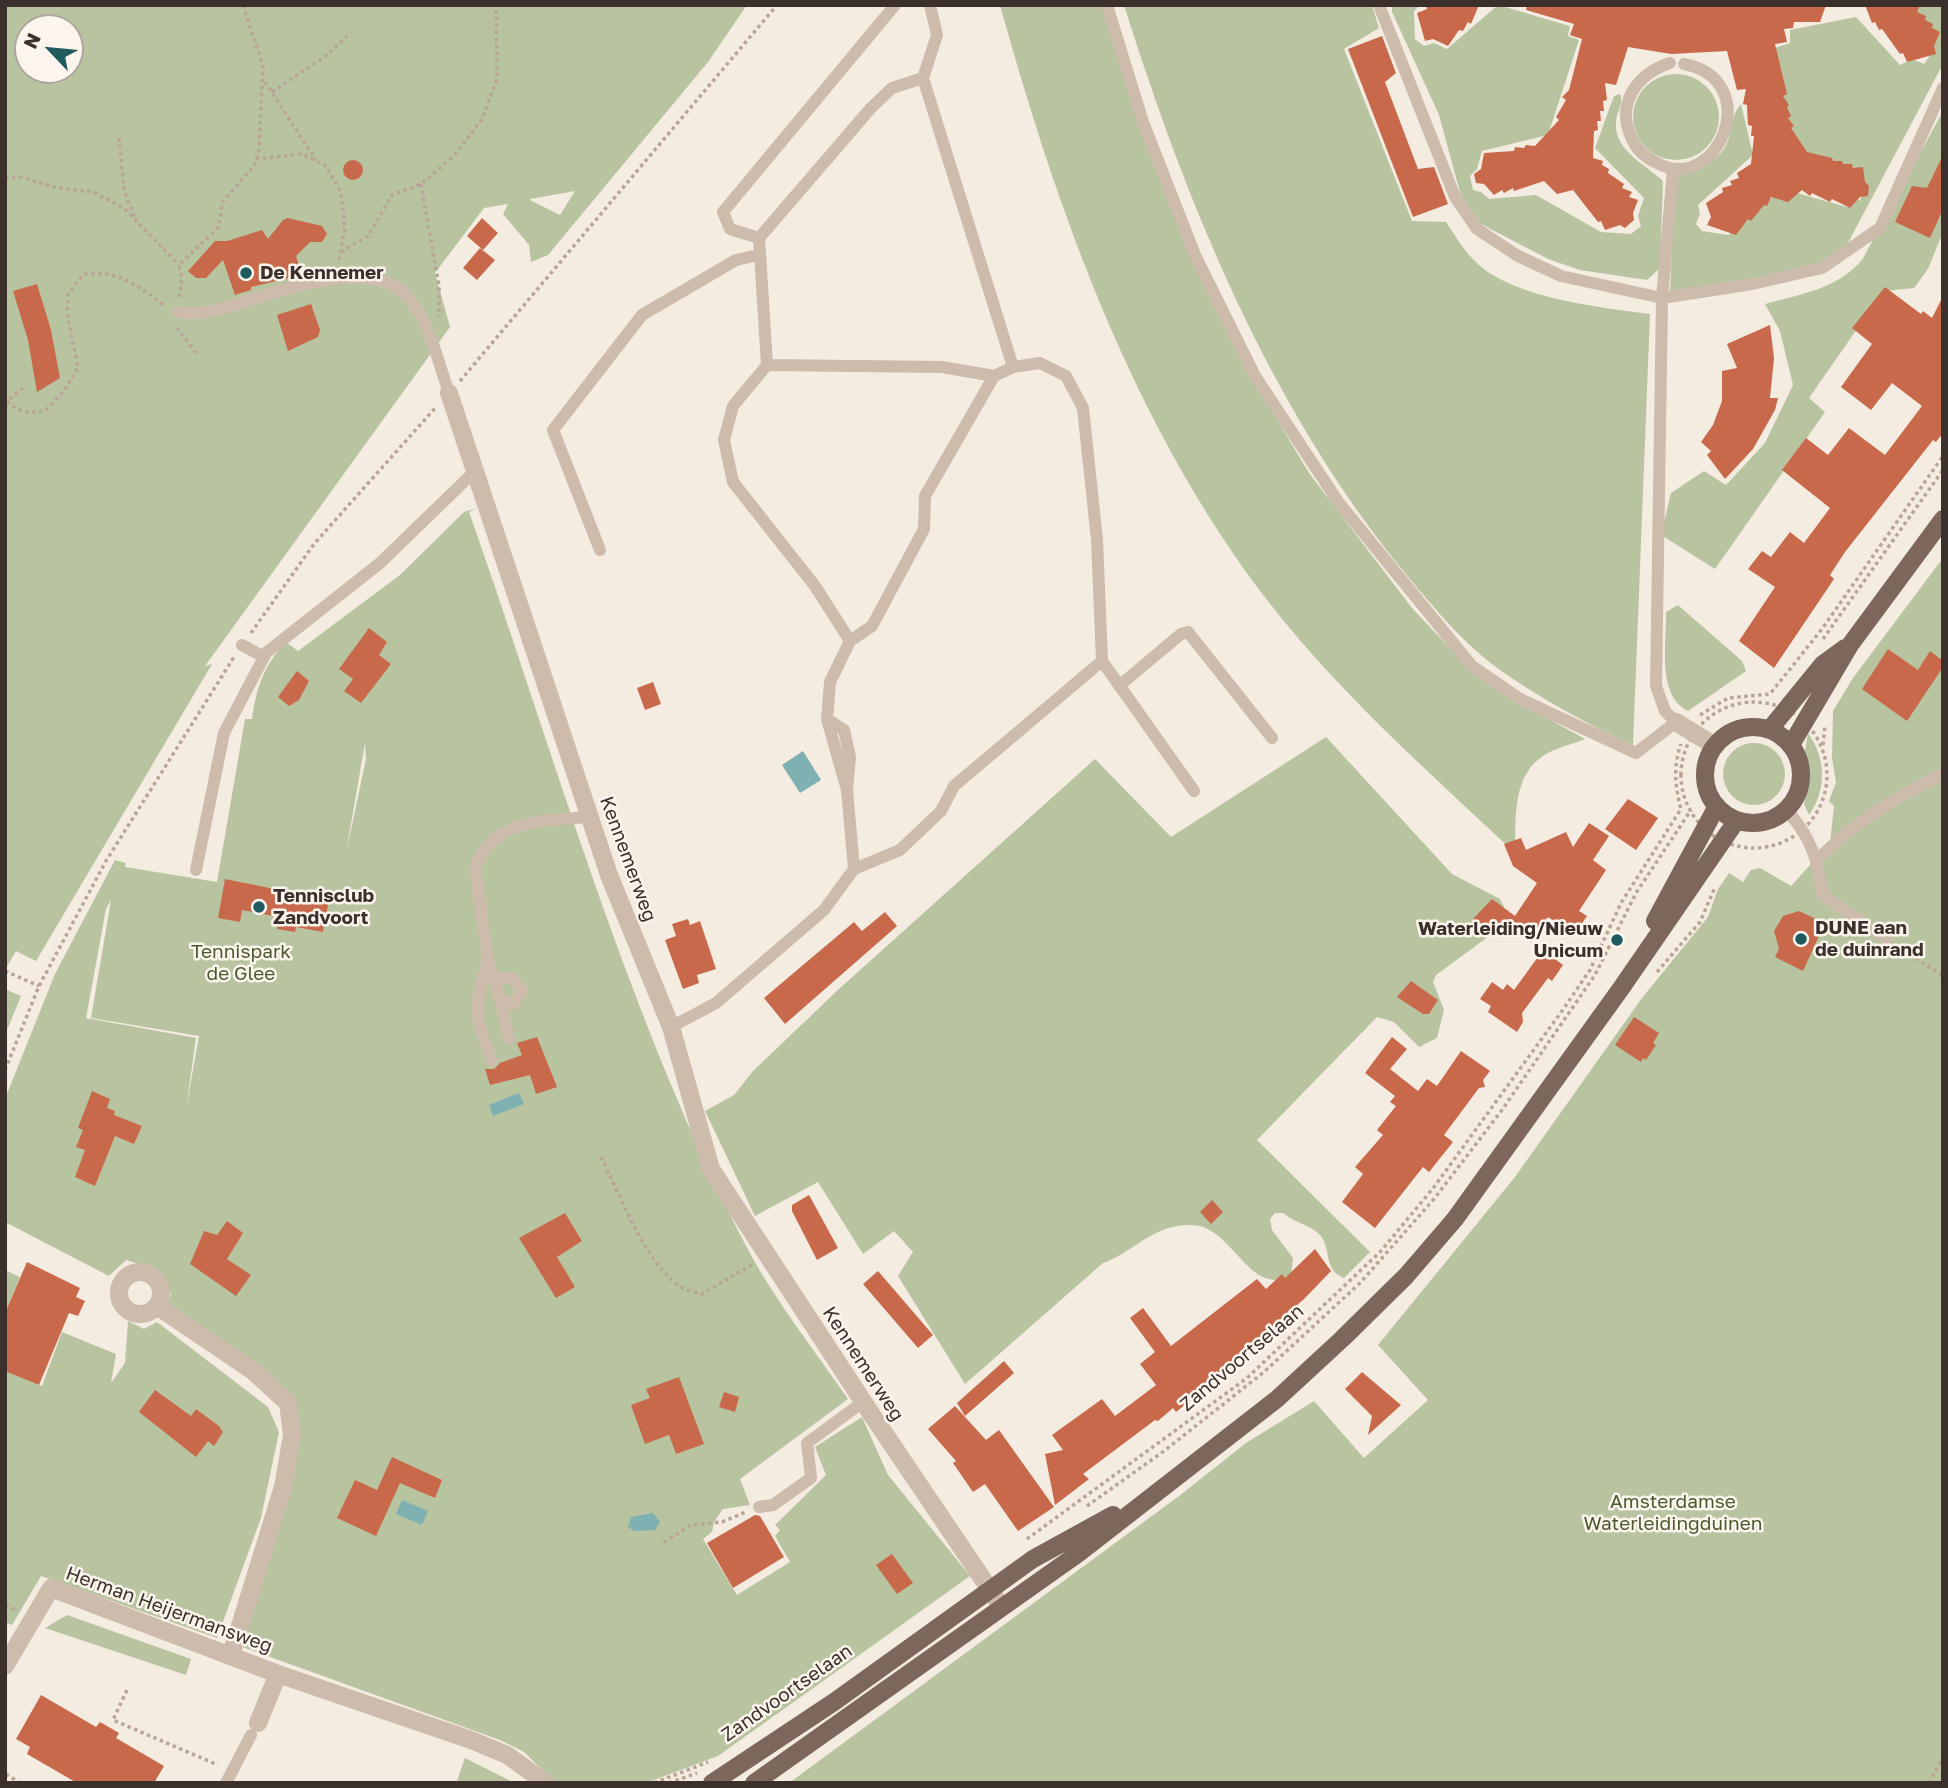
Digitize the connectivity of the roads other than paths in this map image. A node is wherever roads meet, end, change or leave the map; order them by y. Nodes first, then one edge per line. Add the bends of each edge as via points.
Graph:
1 (895, 5) edge
2 (930, 5) edge
3 (1107, 5) edge
4 (1379, 5) edge
5 (1670, 63) dead end
6 (1684, 64) dead end
7 (923, 78) junction
8 (1943, 88) edge
9 (1673, 170) junction
10 (759, 238) junction
11 (758, 255) junction
12 (1662, 298) junction
13 (178, 312) road end
14 (767, 365) junction
15 (1013, 366) junction
16 (994, 376) junction
17 (449, 393) joint
18 (473, 473) junction
19 (1943, 519) edge
20 (600, 550) dead end
21 (850, 641) junction
22 (242, 645) road end
23 (1850, 645) junction
24 (264, 657) junction
25 (1102, 661) junction
26 (1119, 686) junction
27 (1682, 725) junction
28 (1770, 729) junction
29 (1272, 738) dead end
30 (1791, 745) junction
31 (1715, 747) junction
32 (1943, 774) edge
33 (1194, 791) dead end
34 (1717, 806) junction
35 (1786, 810) junction
36 (589, 817) junction
37 (1737, 820) junction
38 (1818, 859) junction
39 (854, 869) junction
40 (196, 870) dead end
41 (1887, 939) road end
42 (488, 960) junction
43 (496, 978) junction
44 (1622, 987) junction
45 (501, 1003) junction
46 (671, 1027) junction
47 (509, 1039) dead end
48 (492, 1061) dead end
49 (157, 1306) dead end
50 (863, 1402) junction
51 (1139, 1504) junction
52 (759, 1507) road end
53 (992, 1591) junction
54 (1001, 1606) junction
55 (231, 1655) junction
56 (5, 1666) edge
57 (278, 1674) junction
58 (255, 1729) joint
59 (713, 1775) edge
60 (226, 1783) edge
61 (546, 1783) edge
62 (754, 1783) edge

1 - 10 lane via 723,212 730,229
2 - 7 lane via 937,35
3 - 27 lane via 1143,122 1195,255 1255,376 1339,503 1472,666 1520,699 1636,753
4 - 12 lane via 1455,197 1477,229 1518,256 1561,276
5 - 9 lane via 1651,69 1635,85 1626,125 1646,158
6 - 9 lane via 1711,76 1729,104 1729,123 1710,155 1694,166
7 - 10 lane via 892,88
7 - 15 lane
8 - 12 lane via 1880,228 1822,268
9 - 12 lane
10 - 11 lane
11 - 14 lane
11 - 20 lane via 736,260 642,314 553,430
12 - 27 lane via 1656,686 1665,711
13 - 17 lane, Kennemerweg via 201,315 345,276 377,280 404,292 415,307
14 - 16 lane via 942,367
14 - 21 lane via 733,406 724,440 733,482 816,586
15 - 16 lane
15 - 25 lane via 1040,363 1066,376 1083,408 1097,540
16 - 21 lane via 925,496 924,529 872,626
17 - 18 street, Kennemerweg
18 - 24 lane via 380,564
18 - 36 street, Kennemerweg
19 - 23 main road
21 - 39 lane via 830,682 827,719 844,730 850,757 847,790
22 - 24 lane
23 - 28 main road via 1779,701
23 - 30 main road
24 - 40 lane via 224,733
25 - 26 lane
25 - 39 lane via 954,786 941,811 900,850
26 - 29 lane via 1188,632
26 - 33 lane
27 - 31 street
28 - 30 main road
28 - 31 main road via 1735,730
30 - 35 main road via 1801,778
31 - 34 main road via 1705,774
32 - 38 lane via 1891,799
34 - 37 main road
34 - 44 main road, Zandvoortselaan
35 - 37 main road via 1764,822
35 - 38 lane via 1804,828
36 - 42 lane via 526,822 493,837 480,854 475,868
36 - 46 street, Kennemerweg
37 - 44 main road, Zandvoortselaan
38 - 41 lane via 1822,895
39 - 46 lane via 824,910 746,978 716,1003
42 - 43 lane
42 - 48 lane via 478,994 477,1025
43 - 45 lane
43 - 45 lane via 512,978 522,990 516,1003
44 - 51 main road, Zandvoortselaan via 1455,1219 1406,1276 1277,1399
45 - 47 lane
46 - 50 street, Kennemerweg via 711,1170
49 - 55 street via 253,1371 288,1403 292,1435 284,1487
50 - 52 lane via 807,1443 811,1478 773,1505
50 - 53 street, Kennemerweg
51 - 53 main road, Zandvoortselaan via 1067,1538
51 - 54 main road, Zandvoortselaan via 1079,1553
53 - 54 street, Kennemerweg
53 - 59 main road, Zandvoortselaan via 834,1702
54 - 62 main road, Zandvoortselaan
55 - 56 street, Herman Heijermansweg via 51,1588
55 - 57 street, Herman Heijermansweg
57 - 58 street, Herman Heijermansweg
57 - 61 street, Herman Heijermansweg via 471,1740 507,1755
58 - 60 lane

